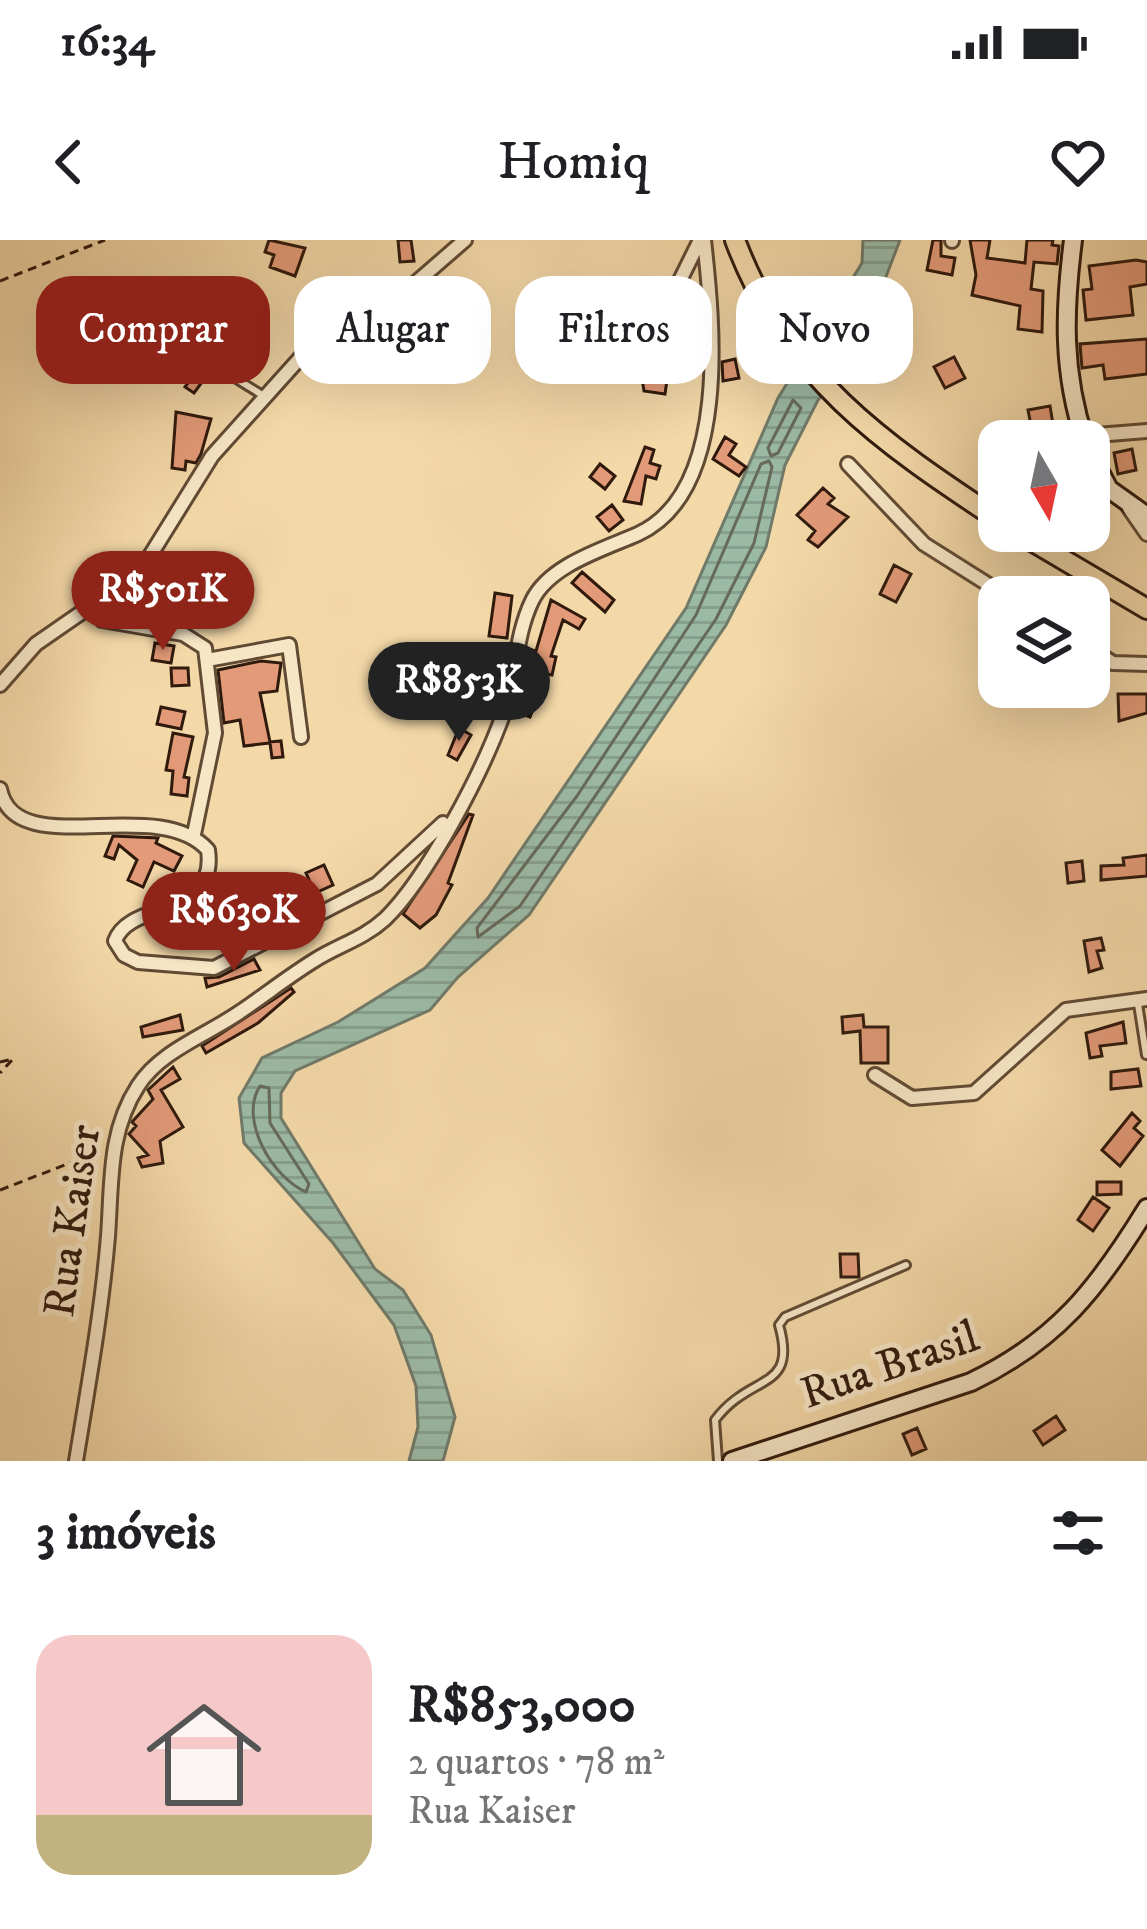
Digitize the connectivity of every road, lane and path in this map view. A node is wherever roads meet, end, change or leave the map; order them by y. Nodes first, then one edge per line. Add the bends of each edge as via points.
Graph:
1 (105, 240) edge
2 (465, 240) edge
3 (702, 240) edge
4 (735, 240) edge
5 (1073, 240) edge
6 (684, 276) edge
7 (0, 281) edge
8 (245, 384) edge
9 (268, 398) junction
10 (1081, 420) edge
11 (1147, 431) edge
12 (1110, 438) edge
13 (848, 464) dead end
14 (1110, 491) edge
15 (978, 505) edge
16 (1129, 507) junction
17 (1147, 516) edge
18 (1147, 534) edge
19 (1051, 552) edge
20 (978, 578) edge
21 (1147, 609) edge
22 (102, 620) dead end
23 (206, 660) junction
24 (1110, 661) edge
25 (1147, 664) edge
26 (0, 685) edge
27 (301, 737) dead end
28 (0, 789) edge
29 (453, 814) junction
30 (194, 834) junction
31 (1142, 999) edge
32 (1146, 1055) edge
33 (0, 1062) edge
34 (0, 1072) edge
35 (875, 1075) dead end
36 (113, 1145) junction
37 (0, 1190) edge
38 (1147, 1208) edge
39 (906, 1265) dead end
40 (76, 1461) edge
41 (718, 1461) edge
42 (732, 1461) edge

1 - 7 path
2 - 9 street via 412,286 322,340
3 - 6 street
3 - 29 street, Rua Kaiser via 715,332 712,389 689,476 644,532 590,554 533,598 503,713
4 - 15 main road via 783,336 856,420
5 - 10 street via 1063,342
8 - 9 lane
9 - 26 street via 212,455 140,572 36,644
11 - 12 street
13 - 20 street via 924,544
14 - 16 street
16 - 17 street
16 - 18 street
19 - 21 main road
22 - 23 street via 198,639
23 - 27 street via 289,645
23 - 30 street via 215,733
24 - 25 street
28 - 30 street via 28,825 130,823
29 - 30 street via 377,884 238,959 195,970 124,955 115,941 123,926 182,903 204,876 208,850
29 - 36 street, Rua Kaiser via 423,873 387,917 166,1058 140,1082
31 - 32 lane
31 - 35 street via 1066,1010 974,1093 912,1097
33 - 34 path via 13,1059
36 - 37 path
36 - 40 street, Rua Kaiser
38 - 42 street, Rua Brasil via 1059,1328 1009,1364
39 - 41 lane via 785,1317 783,1369 730,1399 715,1420

